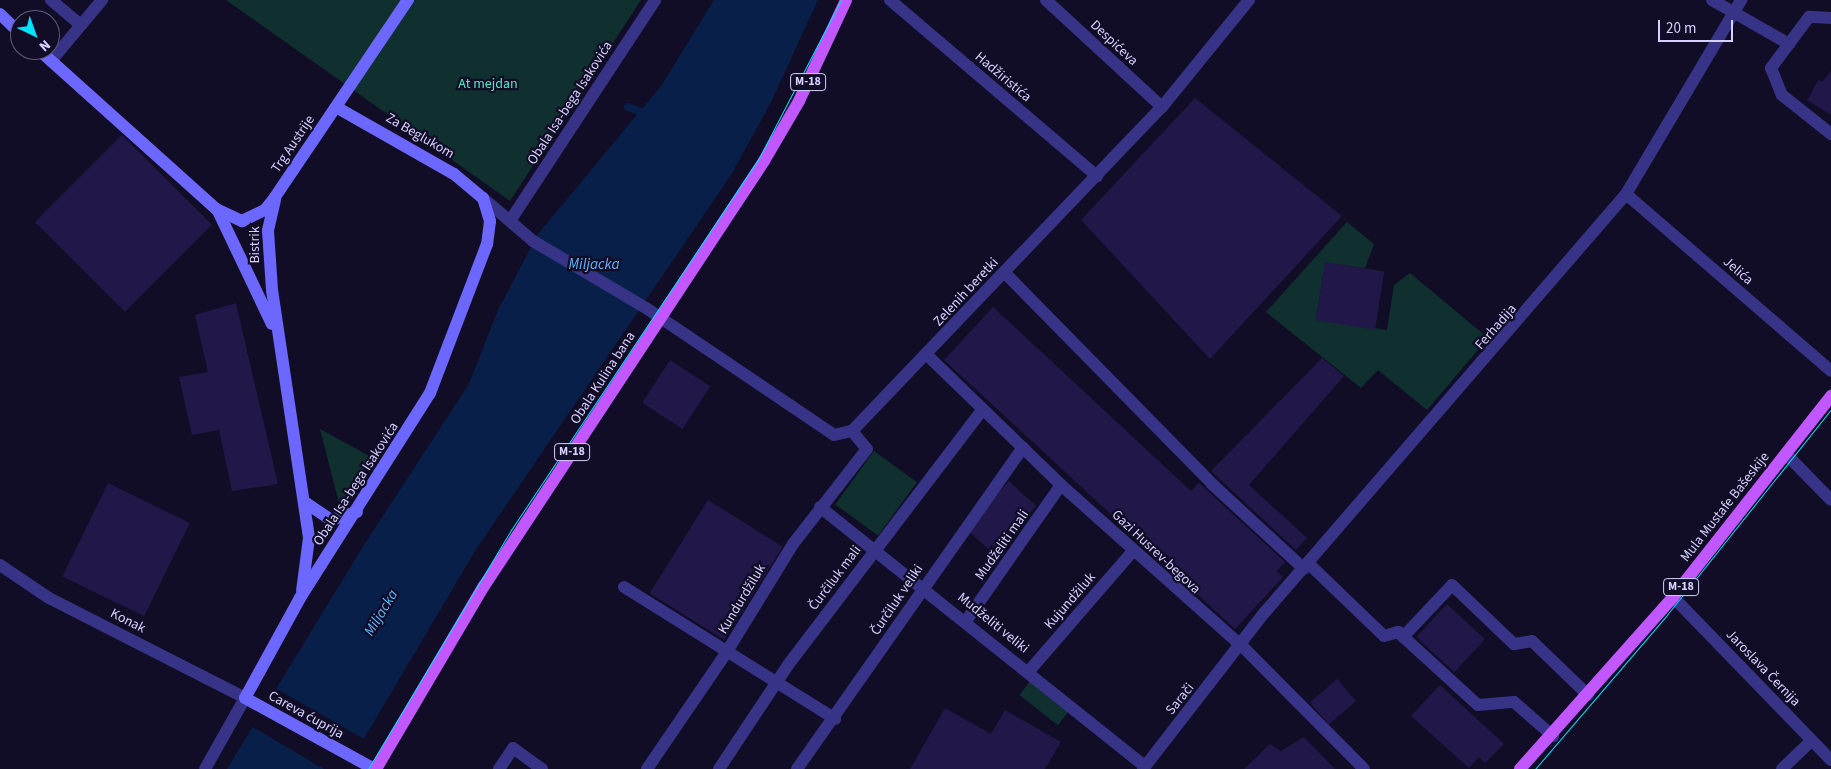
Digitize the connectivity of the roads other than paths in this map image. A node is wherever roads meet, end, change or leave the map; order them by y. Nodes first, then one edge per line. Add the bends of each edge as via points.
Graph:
1 (52, 0) edge
2 (102, 0) edge
3 (408, 0) edge
4 (655, 0) edge
5 (846, 0) edge
6 (890, 0) edge
7 (1046, 0) edge
8 (1712, 0) edge
9 (1741, 0) edge
10 (1245, 2) edge
11 (1733, 13) junction
12 (0, 14) edge
13 (1831, 18) edge
14 (10, 24) edge
15 (81, 25) junction
16 (1789, 44) junction
17 (51, 61) joint
18 (336, 107) junction
19 (1162, 107) junction
20 (1831, 134) edge
21 (1097, 176) junction
22 (1626, 194) junction
23 (276, 198) junction
24 (483, 198) junction
25 (216, 209) junction
26 (510, 222) junction
27 (1005, 273) junction
28 (660, 318) junction
29 (276, 333) junction
30 (927, 355) junction
31 (1831, 371) edge
32 (1831, 396) edge
33 (982, 410) junction
34 (852, 432) junction
35 (1023, 448) junction
36 (1786, 454) junction
37 (1061, 485) junction
38 (1831, 500) edge
39 (306, 503) junction
40 (820, 507) junction
41 (357, 512) junction
42 (876, 550) junction
43 (1133, 551) junction
44 (0, 564) edge
45 (1307, 567) junction
46 (924, 586) junction
47 (624, 587) dead end
48 (1673, 597) junction
49 (300, 598) junction
50 (966, 621) junction
51 (1403, 637) junction
52 (1237, 646) junction
53 (726, 653) junction
54 (1028, 671) junction
55 (776, 683) junction
56 (1588, 694) junction
57 (245, 698) junction
58 (835, 719) junction
59 (1553, 736) junction
60 (1811, 741) junction
61 (1831, 760) edge
62 (1144, 767) edge
63 (205, 769) edge
64 (375, 769) edge
65 (498, 769) edge
66 (542, 769) edge
67 (647, 769) edge
68 (719, 769) edge
69 (796, 769) edge
70 (1364, 769) edge
71 (1520, 769) edge
72 (1782, 769) edge

1 - 15 street
2 - 15 street
3 - 18 main road, Trg Austrije
4 - 26 street, Obala Isa-bega Isakovića
5 - 28 main road, Obala Kulina bana / M-18 via 782,132
6 - 21 street, Hadžiristića
7 - 19 street, Despićeva
8 - 11 street
9 - 11 street, Ferhadija
10 - 19 street, Zelenih beretki
11 - 16 street
11 - 22 street, Ferhadija
12 - 14 main road
13 - 16 street via 1809,18
15 - 17 street
16 - 20 street via 1771,68 1782,96
17 - 25 main road, Bistrik
18 - 23 main road, Trg Austrije
18 - 24 main road, Za Beglukom via 430,158
19 - 21 street, Zelenih beretki
21 - 27 street, Zelenih beretki
22 - 31 street, Jelića
22 - 45 street, Ferhadija
23 - 25 main road, Bistrik via 265,210 242,221
23 - 29 main road, Bistrik via 268,231
24 - 26 street
24 - 41 main road, Obala Isa-bega Isakovića via 490,221 487,244 442,363 415,421
25 - 29 main road
26 - 28 street via 533,241
27 - 30 street, Zelenih beretki
27 - 45 street via 1118,390
28 - 34 street via 834,435
28 - 64 main road, Obala Kulina bana / M-18 via 484,586
29 - 39 main road, Bistrik
30 - 33 street, Gazi Husrev-begova
30 - 34 street, Zelenih beretki
32 - 36 main road, Mula Mustafe Bašeskije / M-18
33 - 35 street, Gazi Husrev-begova
33 - 42 street, Čurčiluk mali
34 - 40 street, Kundurdžiluk via 867,450
35 - 37 street, Gazi Husrev-begova
35 - 46 street, Čurčiluk veliki
36 - 38 street
36 - 48 main road, Mula Mustafe Bašeskije / M-18
37 - 43 street, Gazi Husrev-begova
37 - 50 street, Mudželiti mali
39 - 41 main road via 331,520
39 - 49 main road, Bistrik via 309,538
40 - 42 street, Mudželiti veliki
40 - 53 street, Kundurdžiluk
41 - 49 main road, Obala Isa-bega Isakovića
42 - 46 street, Mudželiti veliki
42 - 55 street, Čurčiluk mali
43 - 52 street, Gazi Husrev-begova
43 - 54 street, Kujundžiluk
44 - 57 street, Konak via 49,598
45 - 51 street via 1383,634 1398,632
45 - 52 street, Ferhadija
46 - 50 street, Mudželiti veliki
46 - 58 street, Čurčiluk veliki
47 - 53 street
48 - 56 main road, Mula Mustafe Bašeskije / M-18
48 - 60 street, Jaroslava Černija
49 - 57 main road, Obala Isa-bega Isakovića
50 - 54 street, Mudželiti veliki
51 - 56 street via 1452,585 1514,644 1532,641
51 - 59 street via 1478,705 1514,702
52 - 62 street, Sarači via 1234,658
52 - 70 street, Gazi Husrev-begova
53 - 55 street
53 - 67 street, Kundurdžiluk
54 - 62 street, Mudželiti veliki
55 - 58 street
55 - 68 street, Čurčiluk mali
56 - 59 main road, Mula Mustafe Bašeskije / M-18
57 - 63 street, Obala Isa-bega Isakovića
57 - 64 main road, Careva ćuprija
58 - 69 street, Čurčiluk veliki
59 - 71 main road, Mula Mustafe Bašeskije / M-18
60 - 61 street, Jaroslava Černija
60 - 72 street
65 - 66 street via 513,748

